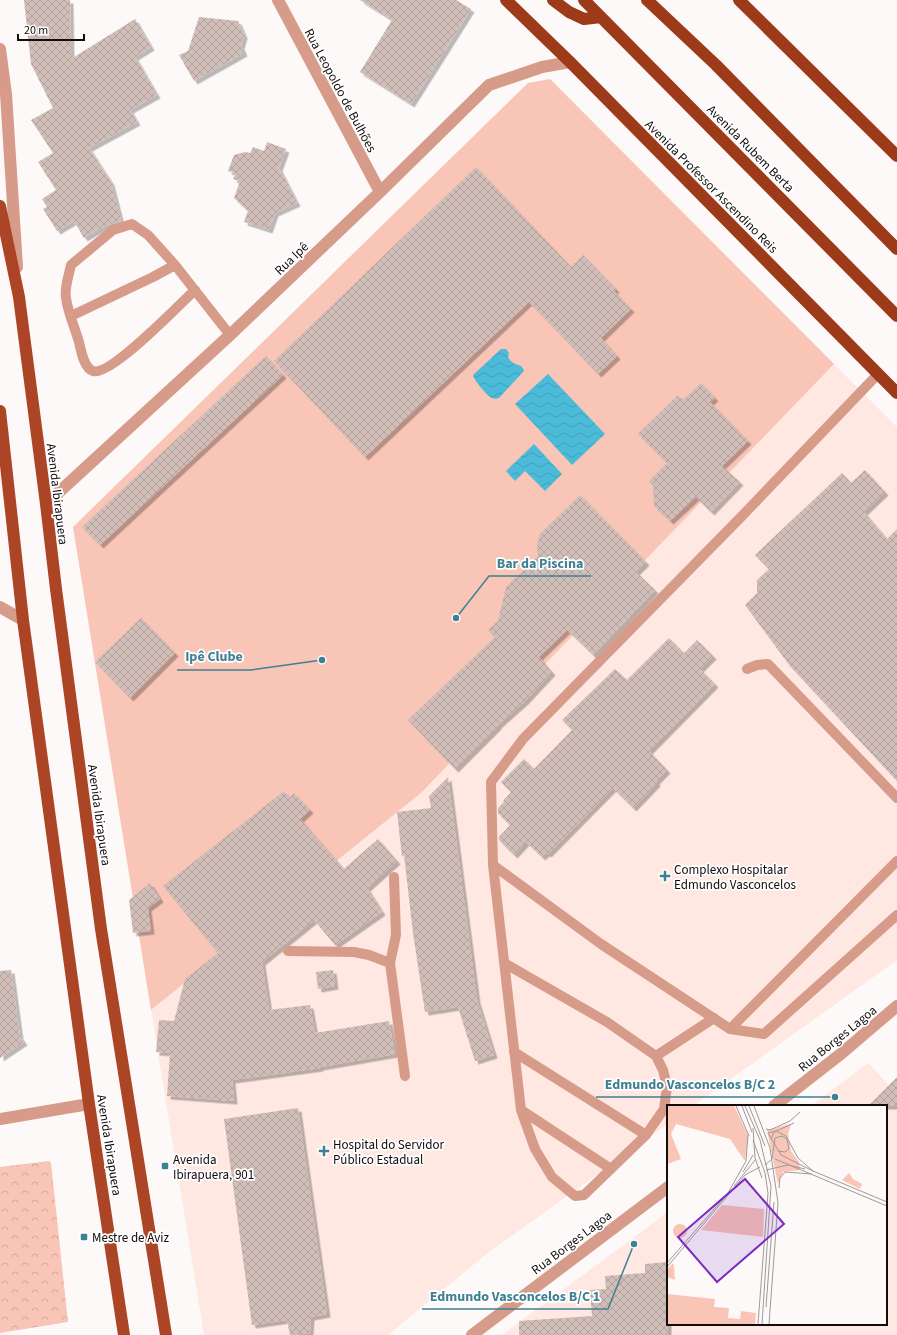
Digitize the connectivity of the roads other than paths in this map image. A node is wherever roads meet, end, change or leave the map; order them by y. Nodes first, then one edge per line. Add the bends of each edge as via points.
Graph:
1 (278, 0) edge
2 (506, 0) edge
3 (553, 0) edge
4 (584, 0) edge
5 (647, 0) edge
6 (739, 0) edge
7 (601, 17) junction
8 (0, 49) edge
9 (570, 62) junction
10 (897, 156) edge
11 (380, 192) junction
12 (0, 206) edge
13 (897, 249) edge
14 (175, 265) junction
15 (195, 290) junction
16 (19, 297) junction
17 (71, 316) junction
18 (897, 316) edge
19 (230, 335) junction
20 (878, 374) junction
21 (897, 393) edge
22 (0, 411) edge
23 (5, 496) edge
24 (46, 504) junction
25 (0, 607) edge
26 (23, 620) junction
27 (747, 669) dead end
28 (897, 798) edge
29 (897, 861) edge
30 (492, 865) junction
31 (394, 877) dead end
32 (897, 915) edge
33 (288, 951) dead end
34 (390, 963) junction
35 (504, 963) junction
36 (897, 1006) edge
37 (714, 1018) junction
38 (730, 1029) junction
39 (514, 1052) junction
40 (656, 1056) junction
41 (405, 1076) dead end
42 (89, 1104) junction
43 (775, 1105) edge
44 (520, 1110) junction
45 (0, 1119) edge
46 (646, 1135) junction
47 (611, 1169) junction
48 (667, 1188) edge
49 (124, 1335) edge
50 (166, 1335) edge
51 (472, 1335) edge

1 - 11 street, Rua Leopoldo de Bulhões
2 - 9 highway, Avenida Professor Ascendino Reis
3 - 7 highway via 569,12 584,18
4 - 7 highway, Avenida Rubem Berta
5 - 13 highway via 716,65
6 - 10 highway
7 - 18 highway, Avenida Rubem Berta
8 - 16 street via 6,94
9 - 11 street, Rua Ipê via 542,66 488,85
9 - 20 highway, Avenida Professor Ascendino Reis
11 - 19 street, Rua Ipê
12 - 16 main road, Avenida Ibirapuera
14 - 15 lane
14 - 17 lane
14 - 17 lane via 148,235 132,224 113,230 71,265 65,297
15 - 17 lane via 141,342 100,372 88,367
15 - 19 lane
16 - 24 main road, Avenida Ibirapuera
19 - 24 street, Rua Ipê
20 - 21 highway, Avenida Professor Ascendino Reis
20 - 30 lane via 523,739 491,782
22 - 23 main road, Avenida Ibirapuera
23 - 26 main road, Avenida Ibirapuera
24 - 50 main road, Avenida Ibirapuera via 101,929
25 - 26 street
26 - 42 main road, Avenida Ibirapuera
27 - 28 lane via 768,664
29 - 38 lane
30 - 35 lane
30 - 37 lane via 601,944
31 - 34 lane via 396,935
32 - 38 lane via 764,1034
33 - 34 lane via 354,952
34 - 41 lane
35 - 39 lane
35 - 40 lane via 607,1022
36 - 43 street, Rua Borges Lagoa
37 - 38 lane
37 - 40 lane
39 - 44 lane
39 - 46 lane
40 - 46 lane via 667,1086 664,1110
42 - 45 street
42 - 49 main road, Avenida Ibirapuera
44 - 47 lane
44 - 47 lane via 535,1149 552,1178 575,1196 584,1195
46 - 47 lane
48 - 51 street, Rua Borges Lagoa

